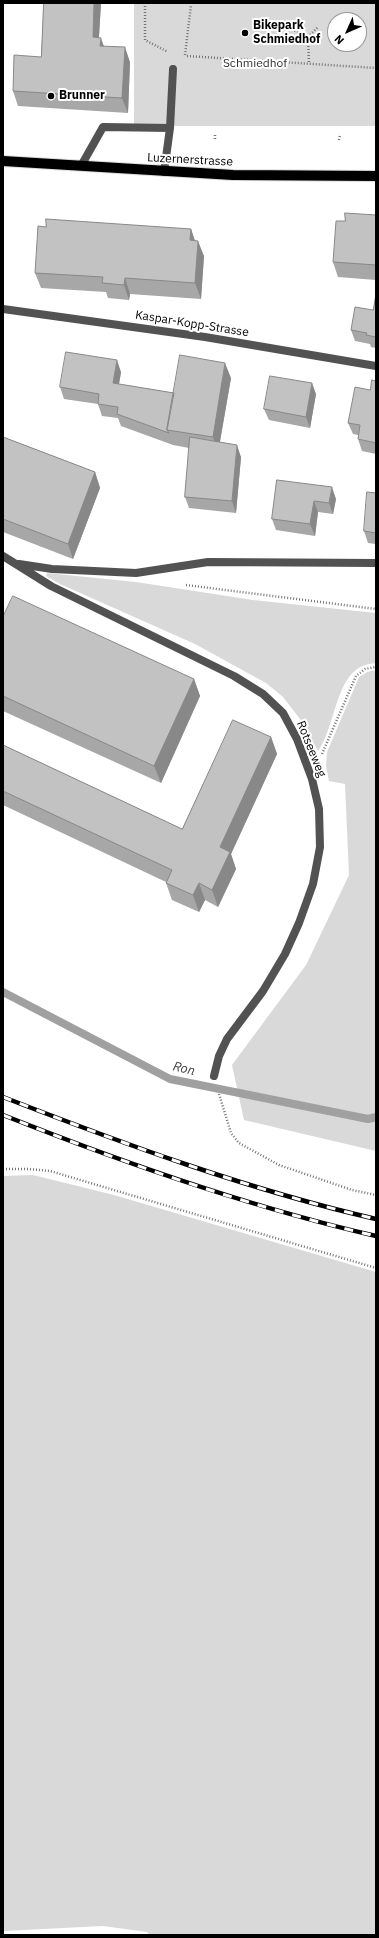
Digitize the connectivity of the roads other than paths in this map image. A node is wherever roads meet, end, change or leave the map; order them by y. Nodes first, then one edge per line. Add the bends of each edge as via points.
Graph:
1 (173, 69) dead end
2 (170, 128) junction
3 (3, 161) edge
4 (81, 166) junction
5 (164, 172) junction
6 (376, 176) edge
7 (3, 309) edge
8 (376, 366) edge
9 (3, 556) edge
10 (15, 563) junction
11 (376, 563) edge
12 (214, 1076) road end

1 - 2 street
2 - 4 street via 103,127
2 - 5 street
3 - 4 main road, Luzernerstrasse
4 - 5 main road, Luzernerstrasse
5 - 6 main road, Luzernerstrasse
7 - 8 street, Kaspar-Kopp-Strasse via 205,337
9 - 10 street, Rotseeweg
10 - 11 street, Rotseeweg via 52,569 136,573 208,562
10 - 12 street, Rotseeweg via 51,586 234,676 263,694 283,713 297,739 312,779 319,809 320,848 313,884 285,954 263,991 227,1039

